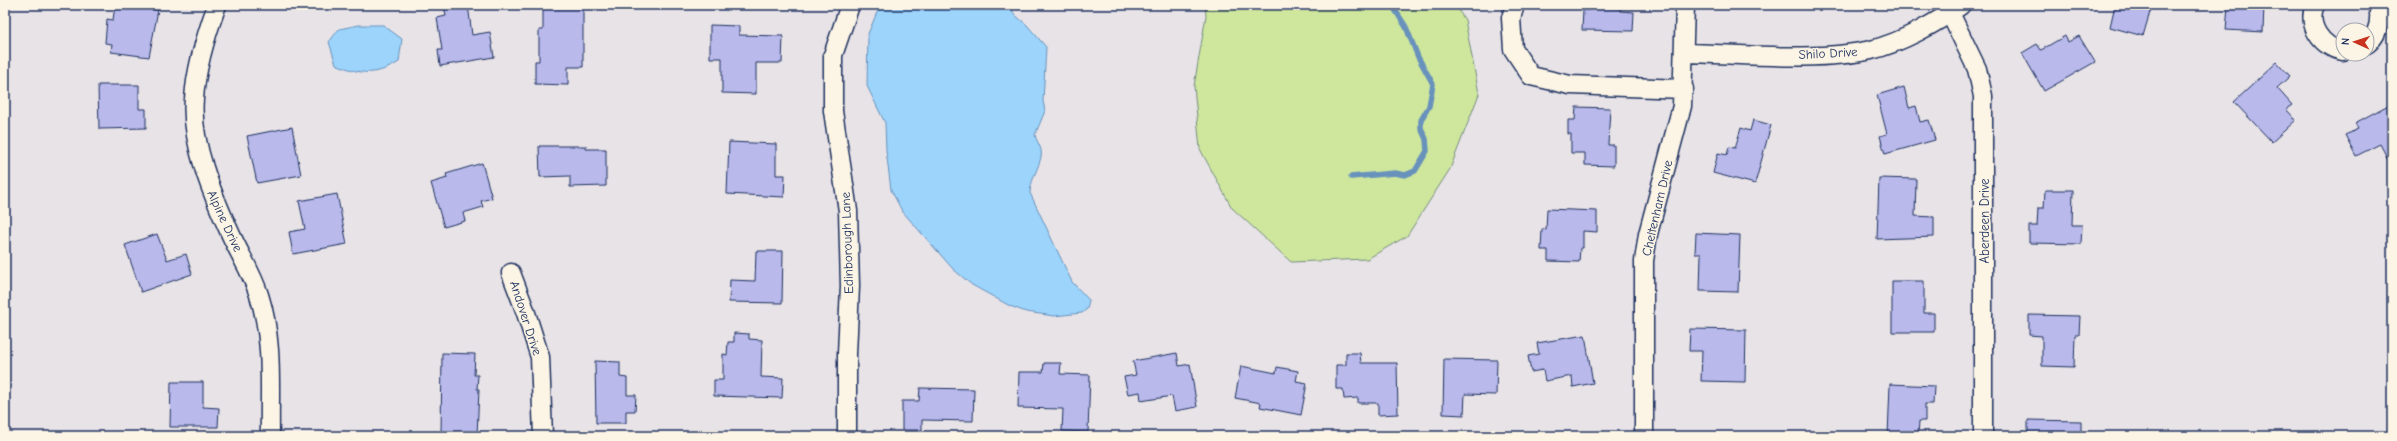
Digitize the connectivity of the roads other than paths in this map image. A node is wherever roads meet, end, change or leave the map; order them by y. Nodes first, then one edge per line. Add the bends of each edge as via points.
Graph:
1 (217, 5) edge
2 (850, 5) edge
3 (1515, 5) edge
4 (1685, 5) edge
5 (2316, 5) edge
6 (2378, 5) edge
7 (1956, 9) edge
8 (2375, 32) edge
9 (2335, 49) edge
10 (1685, 53) junction
11 (1684, 89) junction
12 (511, 273) dead end
13 (270, 436) edge
14 (543, 436) edge
15 (847, 436) edge
16 (1644, 436) edge
17 (1983, 436) edge

1 - 13 street, Alpine Drive via 203,49 194,94 196,131 212,193 250,270 268,329 271,361
2 - 15 street, Edinborough Lane via 833,55 833,111 848,211 850,286
3 - 11 street via 1511,18 1513,49 1530,76 1570,85
4 - 10 street, Cheltenham Drive
5 - 9 street via 2313,21 2316,33 2325,44
6 - 8 street via 2380,15
7 - 10 street, Shilo Drive via 1891,44 1849,54
7 - 17 street, Aberdeen Drive via 1977,69 1983,102
10 - 11 street, Cheltenham Drive
11 - 16 street, Cheltenham Drive via 1677,126 1648,234 1644,261
12 - 14 street, Andover Drive via 540,357

